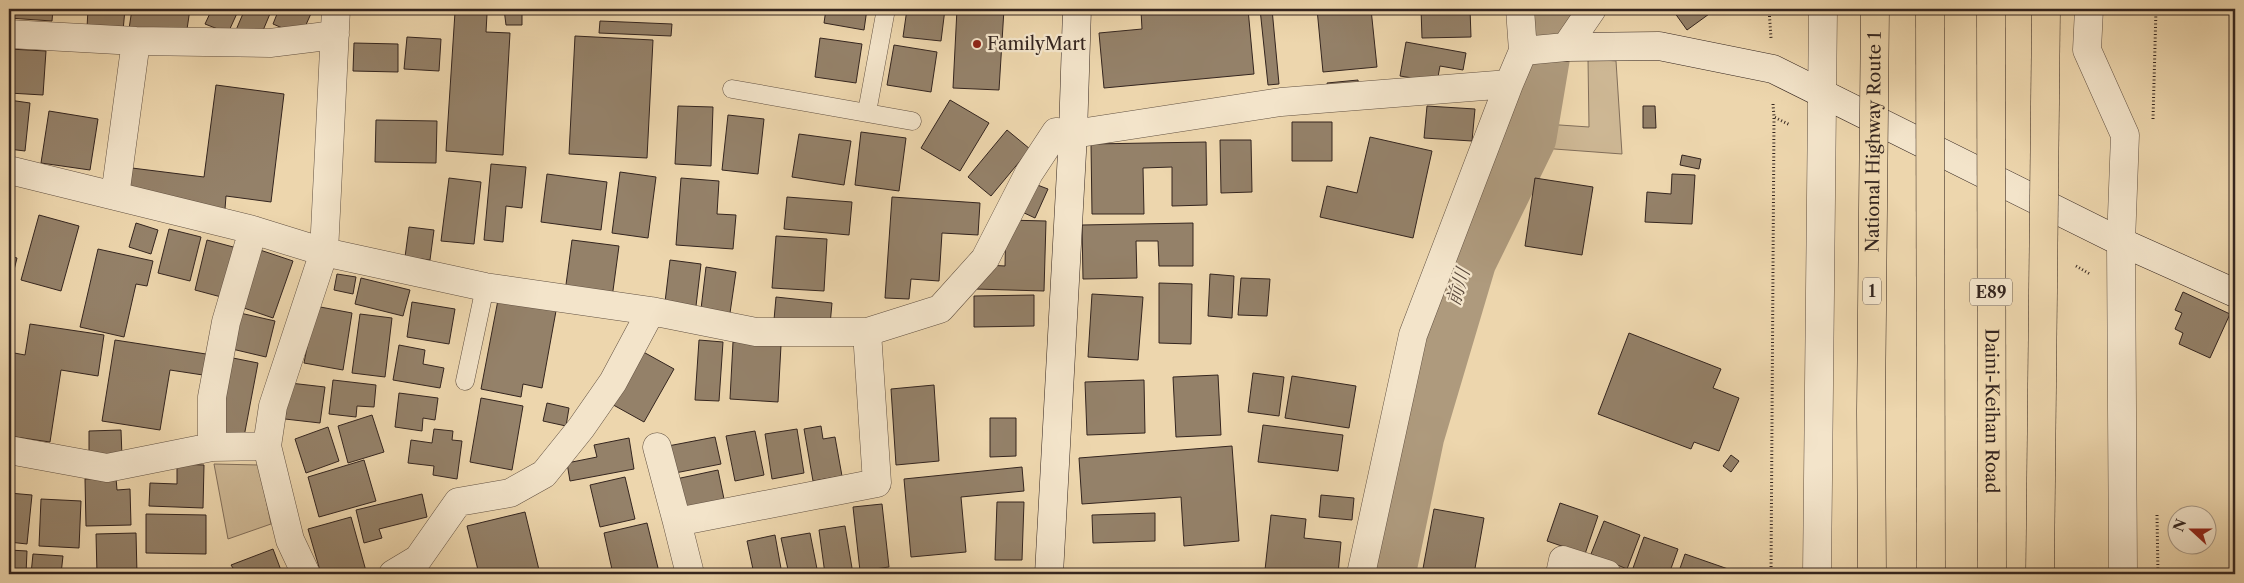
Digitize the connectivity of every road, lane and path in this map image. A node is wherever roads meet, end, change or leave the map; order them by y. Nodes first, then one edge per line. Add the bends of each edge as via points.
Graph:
1 (886, 9) edge
2 (1077, 9) edge
3 (1520, 9) edge
4 (1592, 9) edge
5 (1822, 9) edge
6 (1876, 9) edge
7 (1930, 9) edge
8 (1991, 9) edge
9 (2046, 9) edge
10 (2089, 9) edge
11 (336, 22) edge
12 (9, 34) edge
13 (136, 41) junction
14 (1566, 47) junction
15 (1523, 51) junction
16 (1509, 84) junction
17 (732, 89) dead end
18 (1822, 94) junction
19 (867, 112) junction
20 (1774, 117) dead end
21 (912, 121) dead end
22 (1072, 134) junction
23 (9, 170) edge
24 (115, 196) junction
25 (253, 230) junction
26 (2120, 242) junction
27 (324, 252) junction
28 (484, 287) junction
29 (2235, 293) edge
30 (651, 312) junction
31 (867, 332) junction
32 (465, 381) dead end
33 (267, 446) junction
34 (212, 447) junction
35 (657, 447) dead end
36 (9, 450) edge
37 (677, 522) junction
38 (306, 574) edge
39 (394, 574) edge
40 (690, 574) edge
41 (1049, 574) edge
42 (1362, 574) edge
43 (1560, 574) edge
44 (1607, 574) edge
45 (1771, 574) edge
46 (1817, 574) edge
47 (1872, 574) edge
48 (1931, 574) edge
49 (1992, 574) edge
50 (2040, 574) edge
51 (2123, 574) edge

1 - 19 lane
2 - 22 street
3 - 15 street
4 - 14 street
5 - 18 street
6 - 47 highway, National Highway Route 1 / 1, bridge
7 - 48 highway, bridge
8 - 49 highway, Daini-Keihan Road / E89, bridge
9 - 50 highway, bridge
10 - 26 street via 2087,50 2126,135
11 - 13 street via 270,43
11 - 27 street
12 - 13 street
13 - 24 street
14 - 15 street
14 - 18 street via 1659,46 1773,69
15 - 16 street
16 - 22 street via 1281,102
16 - 42 street via 1412,334
17 - 19 lane
18 - 26 street
18 - 46 street
19 - 21 lane
20 - 45 path
22 - 31 street via 1056,132 1029,172 985,258 940,309
22 - 41 street
23 - 24 street
24 - 25 street
25 - 27 street
25 - 34 street via 226,322 214,388
26 - 29 street
26 - 51 street
27 - 28 street
27 - 33 street via 274,406
28 - 30 street
28 - 32 lane
30 - 31 street via 756,332
30 - 39 street via 613,382 544,474 510,493 458,502 418,560
31 - 37 street via 878,483
33 - 34 street
33 - 38 street via 290,540
34 - 36 street via 107,468
35 - 37 street
37 - 40 street
43 - 44 street via 1563,560

